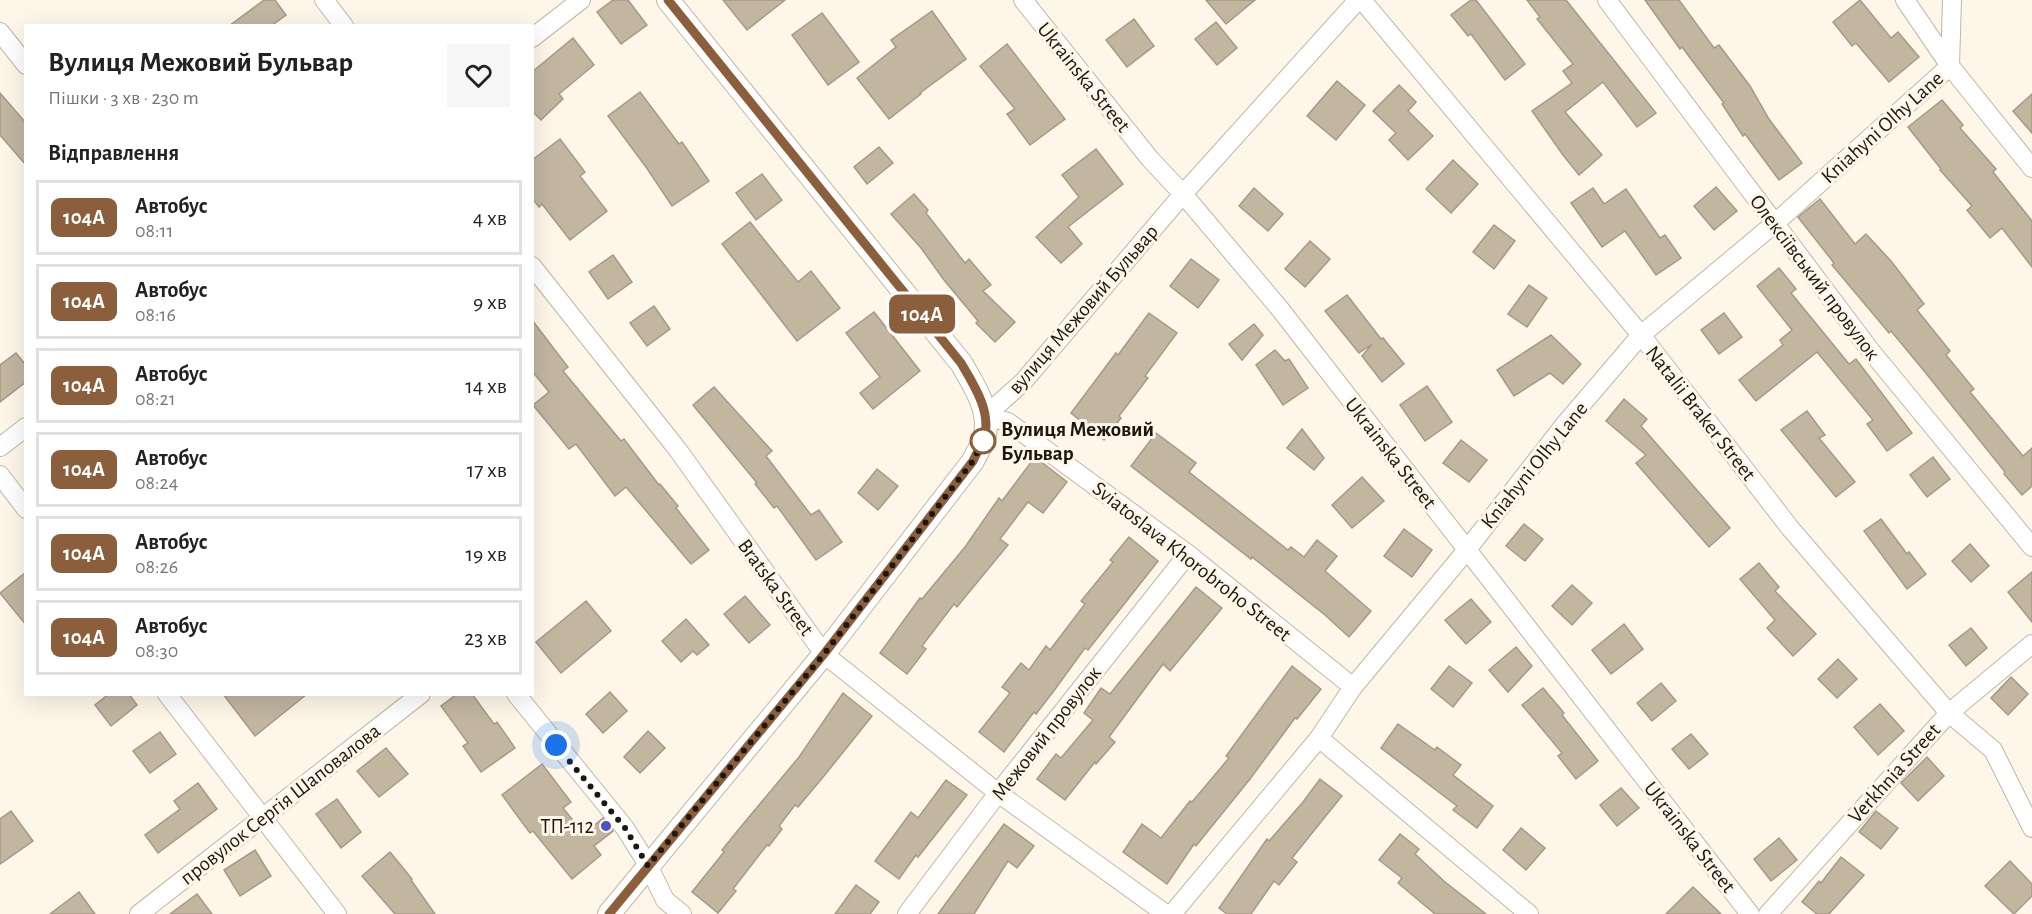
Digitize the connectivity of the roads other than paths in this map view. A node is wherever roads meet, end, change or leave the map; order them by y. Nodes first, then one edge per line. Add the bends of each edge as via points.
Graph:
1 (324, 0) edge
2 (581, 0) edge
3 (668, 0) edge
4 (1023, 0) edge
5 (1360, 0) edge
6 (1606, 0) edge
7 (1905, 0) edge
8 (1952, 0) edge
9 (342, 24) edge
10 (0, 32) edge
11 (534, 36) edge
12 (24, 62) edge
13 (1950, 66) junction
14 (2032, 168) edge
15 (1183, 194) junction
16 (1774, 224) junction
17 (534, 269) edge
18 (1641, 335) junction
19 (985, 417) junction
20 (24, 429) edge
21 (0, 447) edge
22 (0, 475) edge
23 (24, 506) edge
24 (2032, 547) edge
25 (1466, 551) junction
26 (1188, 554) junction
27 (2032, 644) edge
28 (824, 654) junction
29 (1353, 687) junction
30 (169, 696) edge
31 (418, 696) edge
32 (518, 696) edge
33 (1949, 713) junction
34 (1319, 738) junction
35 (998, 793) junction
36 (261, 818) junction
37 (2032, 828) edge
38 (648, 866) junction
39 (139, 914) edge
40 (337, 914) edge
41 (609, 914) edge
42 (682, 914) edge
43 (908, 914) edge
44 (1166, 914) edge
45 (1172, 914) edge
46 (1529, 914) edge
47 (1750, 914) edge
48 (1768, 914) edge

1 - 9 street
2 - 11 street
3 - 19 street via 961,363 977,390
4 - 15 street, Ukrainska Street via 1150,159
5 - 15 street, вулиця Межовий Бульвар
5 - 18 street, Natalii Braker Street
6 - 16 street, Олексіївський провулок
7 - 13 street
8 - 13 street
10 - 12 street
13 - 14 street
13 - 16 street, Kniahyni Olhy Lane
15 - 19 street, вулиця Межовий Бульвар via 1023,382
15 - 25 street, Ukrainska Street via 1280,309
16 - 18 street, Kniahyni Olhy Lane
16 - 24 street, Олексіївський провулок via 1870,350
17 - 28 street, Bratska Street via 678,450
18 - 25 street, Kniahyni Olhy Lane via 1565,424
18 - 33 street, Natalii Braker Street via 1790,528
19 - 26 street, Sviatoslava Khorobroho Street via 1008,422
19 - 28 street via 984,438 973,461
20 - 21 street
22 - 23 street
25 - 29 street, Kniahyni Olhy Lane
25 - 47 street, Ukrainska Street
26 - 29 street, Sviatoslava Khorobroho Street
26 - 35 street, Межовий провулок
27 - 33 street, Verkhnia Street
28 - 35 street, Bratska Street
28 - 38 street
29 - 34 street, Kniahyni Olhy Lane
30 - 36 street
31 - 36 street, провулок Сергія Шаповалова
32 - 38 street via 625,828
33 - 37 street, Natalii Braker Street via 1993,750
33 - 48 street, Verkhnia Street
34 - 45 street, Kniahyni Olhy Lane
34 - 46 street
35 - 43 street, Межовий провулок
35 - 44 street, Bratska Street
36 - 39 street, провулок Сергія Шаповалова
36 - 40 street
38 - 41 street
38 - 42 street via 665,900

